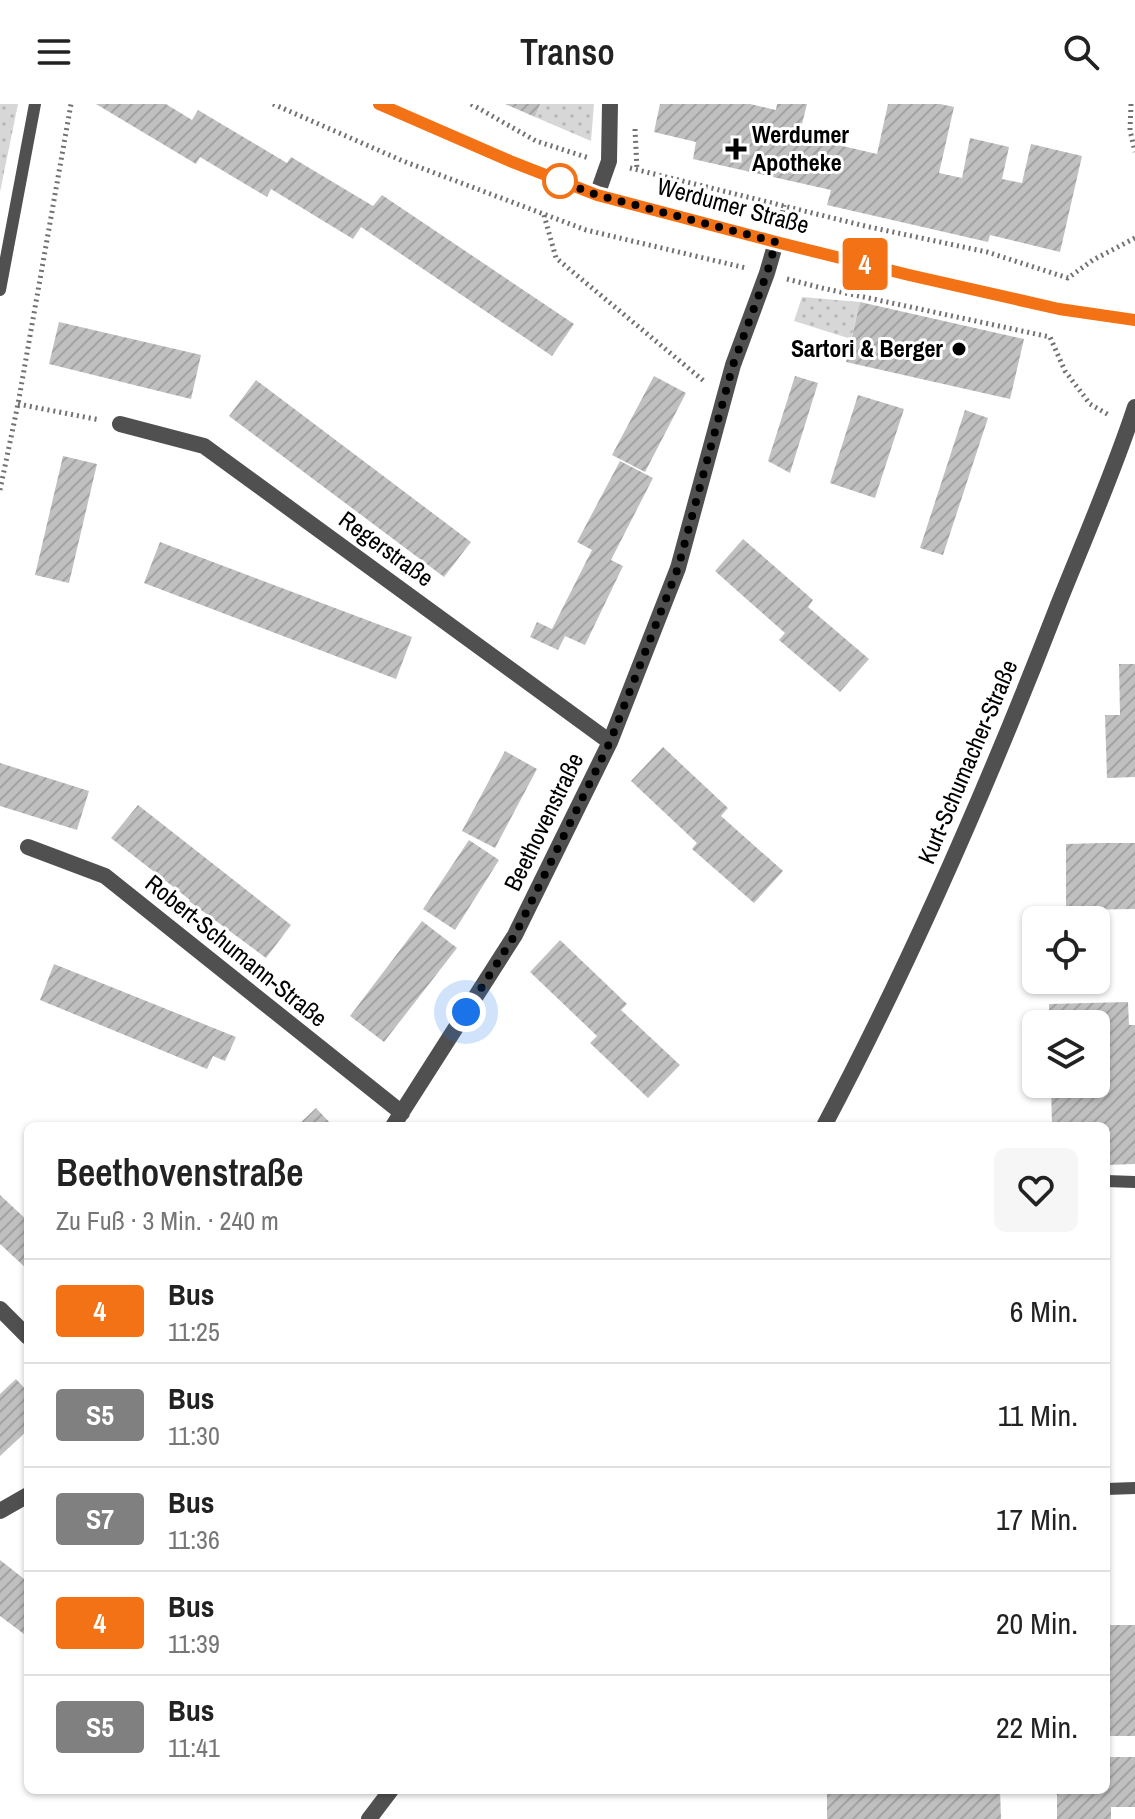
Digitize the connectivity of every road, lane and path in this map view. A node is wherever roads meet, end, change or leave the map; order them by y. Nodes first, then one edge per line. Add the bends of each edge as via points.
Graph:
1 (35, 104) edge
2 (71, 104) edge
3 (273, 104) edge
4 (379, 104) edge
5 (471, 104) edge
6 (610, 104) edge
7 (1131, 104) edge
8 (635, 117) dead end
9 (1135, 152) edge
10 (609, 161) junction
11 (637, 170) junction
12 (597, 195) junction
13 (544, 214) junction
14 (1135, 238) edge
15 (776, 242) junction
16 (767, 273) junction
17 (0, 290) edge
18 (1135, 320) edge
19 (724, 398) junction
20 (18, 404) junction
21 (1133, 414) edge
22 (120, 424) joint
23 (0, 490) edge
24 (610, 742) junction
25 (28, 847) dead end
26 (398, 1120) edge
27 (826, 1122) edge
28 (1110, 1181) edge
29 (1135, 1182) edge
30 (0, 1309) edge
31 (24, 1333) edge
32 (1135, 1488) edge
33 (1110, 1489) edge
34 (24, 1499) edge
35 (0, 1511) edge
36 (388, 1794) edge
37 (369, 1819) edge

1 - 17 lane
2 - 20 path
3 - 13 path
4 - 12 street, Werdumer Straße
5 - 10 path via 536,141
6 - 10 street
7 - 9 path
8 - 11 path
10 - 11 path
10 - 12 street
11 - 14 path via 987,252 1068,278
12 - 15 street, Werdumer Straße
13 - 16 path via 605,236
13 - 19 path via 556,258
15 - 16 street, Beethovenstraße
15 - 18 street, Werdumer Straße via 1059,309
16 - 19 street, Beethovenstraße
16 - 21 path via 1050,337 1065,371 1090,404 1108,415
19 - 24 street, Beethovenstraße via 678,568
20 - 22 path
20 - 23 path
21 - 27 street, Kurt-Schumacher-Straße via 939,893
22 - 24 street, Regerstraße via 204,446
24 - 26 street, Beethovenstraße via 515,935
25 - 26 street, Robert-Schumann-Straße via 105,876
28 - 29 lane
30 - 31 street
32 - 33 lane
34 - 35 street
36 - 37 street

